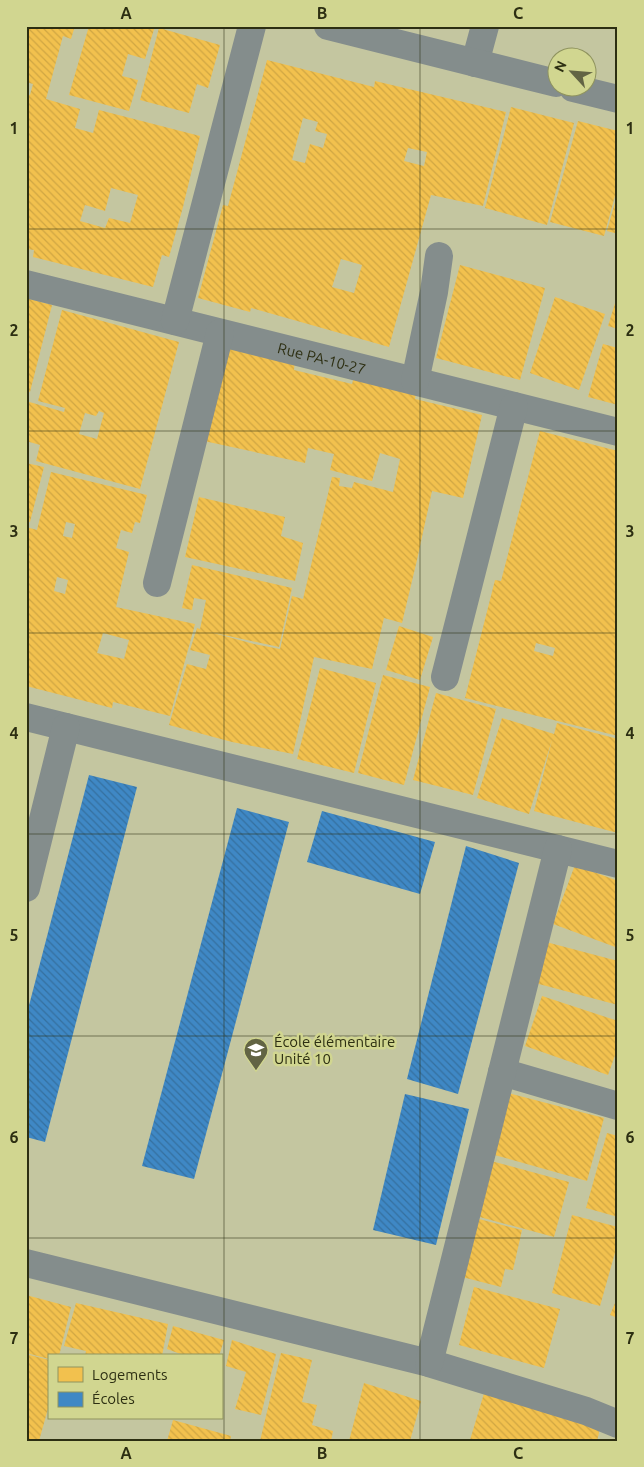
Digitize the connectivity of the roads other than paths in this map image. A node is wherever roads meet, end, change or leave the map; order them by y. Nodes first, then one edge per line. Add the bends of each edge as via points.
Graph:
1 (252, 26) edge
2 (328, 26) edge
3 (485, 26) edge
4 (475, 63) junction
5 (546, 81) edge
6 (596, 94) edge
7 (618, 99) edge
8 (439, 256) dead end
9 (26, 284) edge
10 (175, 321) junction
11 (220, 332) junction
12 (415, 381) junction
13 (514, 406) junction
14 (618, 432) edge
15 (157, 583) dead end
16 (445, 677) dead end
17 (26, 717) edge
18 (66, 727) junction
19 (558, 849) junction
20 (618, 864) edge
21 (26, 888) edge
22 (502, 1072) junction
23 (618, 1106) edge
24 (26, 1263) edge
25 (429, 1363) junction
26 (618, 1424) edge

1 - 10 street
2 - 4 street
3 - 4 street
4 - 5 street
6 - 7 street
8 - 12 street
9 - 10 street, Rue PA-10-27
10 - 11 street, Rue PA-10-27
11 - 12 street, Rue PA-10-27
11 - 15 street
12 - 13 street, Rue PA-10-27
13 - 14 street, Rue PA-10-27
13 - 16 street
17 - 18 street
18 - 19 street
18 - 21 street
19 - 20 street
19 - 22 street
22 - 23 street
22 - 25 street
24 - 25 street
25 - 26 street via 586,1411

